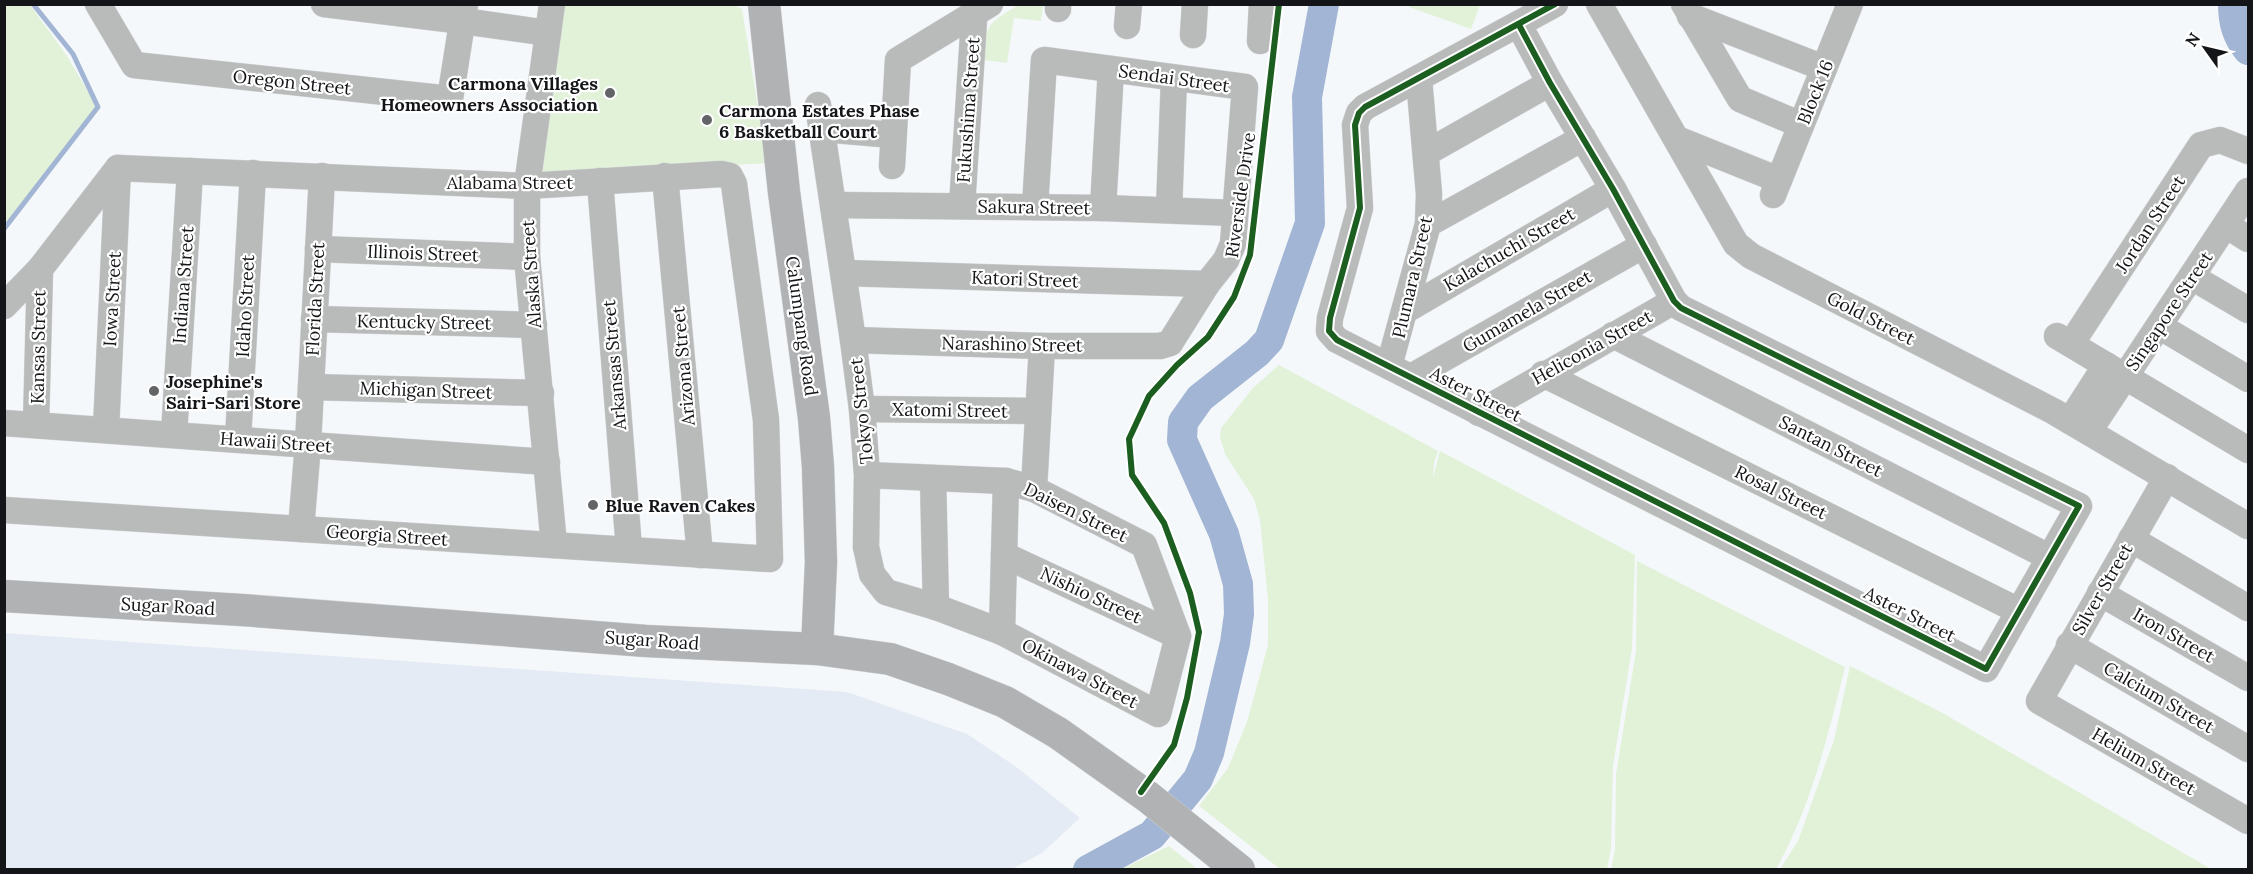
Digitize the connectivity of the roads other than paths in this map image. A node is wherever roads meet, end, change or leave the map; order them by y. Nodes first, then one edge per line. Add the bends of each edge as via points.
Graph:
1 (98, 4) edge
2 (324, 4) edge
3 (552, 4) edge
4 (764, 4) edge
5 (1195, 4) edge
6 (1263, 4) edge
7 (1555, 4) edge
8 (1599, 4) edge
9 (1846, 6) edge
10 (976, 7) edge
11 (1687, 10) edge
12 (464, 13) edge
13 (1519, 25) junction
14 (548, 33) junction
15 (1193, 35) dead end
16 (1260, 41) dead end
17 (1824, 68) junction
18 (1111, 69) junction
19 (1174, 78) junction
20 (1419, 79) junction
21 (1550, 83) junction
22 (1802, 125) junction
23 (893, 135) junction
24 (1583, 138) junction
25 (1677, 140) junction
26 (2248, 151) edge
27 (1426, 153) junction
28 (892, 166) dead end
29 (118, 168) junction
30 (190, 171) junction
31 (253, 173) junction
32 (322, 176) junction
33 (665, 177) junction
34 (600, 181) junction
35 (527, 186) junction
36 (1613, 189) junction
37 (2248, 191) edge
38 (834, 205) junction
39 (962, 206) junction
40 (1035, 207) junction
41 (1103, 208) junction
42 (1169, 210) junction
43 (1235, 213) junction
44 (1428, 224) junction
45 (2226, 225) junction
46 (2248, 239) edge
47 (1644, 245) junction
48 (318, 249) junction
49 (527, 257) junction
50 (40, 269) junction
51 (844, 273) junction
52 (2192, 276) junction
53 (1207, 284) junction
54 (1674, 301) junction
55 (4, 306) edge
56 (1406, 309) junction
57 (2248, 310) edge
58 (314, 319) junction
59 (534, 325) junction
60 (2159, 326) junction
61 (1613, 335) junction
62 (853, 340) junction
63 (1170, 343) joint
64 (1042, 346) junction
65 (2115, 371) junction
66 (1400, 372) junction
67 (1544, 374) junction
68 (2248, 379) edge
69 (311, 387) junction
70 (541, 393) junction
71 (861, 409) junction
72 (1038, 411) junction
73 (1479, 413) junction
74 (4, 423) edge
75 (36, 425) junction
76 (2080, 426) junction
77 (106, 430) junction
78 (174, 435) junction
79 (238, 439) junction
80 (308, 444) junction
81 (2248, 450) edge
82 (547, 462) junction
83 (867, 475) junction
84 (2167, 477) junction
85 (933, 478) junction
86 (1006, 481) junction
87 (1035, 489) junction
88 (4, 510) edge
89 (2248, 526) edge
90 (301, 529) junction
91 (2131, 539) junction
92 (554, 545) junction
93 (629, 549) junction
94 (700, 555) junction
95 (1004, 555) junction
96 (2049, 558) junction
97 (770, 559) joint
98 (2100, 593) junction
99 (4, 596) edge
100 (936, 607) junction
101 (2248, 608) edge
102 (2019, 611) junction
103 (1002, 632) junction
104 (1178, 636) junction
105 (2069, 645) junction
106 (817, 650) junction
107 (2248, 678) edge
108 (2039, 701) joint
109 (2248, 749) edge
110 (2248, 821) edge
111 (1239, 870) edge

1 - 12 street, Oregon Street via 134,65 450,99
2 - 12 street
3 - 14 street, Alaska Street
4 - 106 main road, Calumpang Road via 814,417 821,562
5 - 15 street
6 - 16 street
7 - 13 street, Aster Street
8 - 25 street, Gold Street
9 - 17 street, Block 16
10 - 23 street via 898,60
10 - 39 street, Fukushima Street
11 - 17 street
11 - 22 street via 1740,99
12 - 14 street
13 - 20 street, Aster Street
13 - 21 street, Aster Street
14 - 35 street, Alaska Street
17 - 22 street, Block 16
18 - 19 street, Sendai Street
18 - 40 street, Sendai Street via 1044,60
18 - 41 street
19 - 42 street
19 - 43 street, Sendai Street via 1245,87
20 - 27 street, Plumara Street
20 - 66 street, Aster Street via 1359,113 1355,125 1360,208 1329,332 1336,340
21 - 24 street, Aster Street
21 - 27 street
22 - 25 street, Block 16 via 1776,188
23 - 28 street
23 - 38 street, Tokyo Street via 820,117
24 - 36 street, Aster Street
24 - 44 street
25 - 76 street, Gold Street via 1736,244 1751,256
26 - 65 street, Jordan Street via 2220,140 2201,145 2064,340
27 - 44 street, Plumara Street
29 - 30 street, Alabama Street
29 - 50 street
29 - 77 street, Iowa Street
30 - 31 street, Alabama Street
30 - 78 street, Indiana Street
31 - 32 street, Alabama Street
31 - 79 street, Idaho Street
32 - 35 street, Alabama Street
32 - 48 street, Florida Street
33 - 34 street, Alabama Street
33 - 94 street, Arizona Street
33 - 97 street, Alabama Street via 721,174 730,176 734,184 766,420
34 - 35 street, Alabama Street
34 - 93 street, Arkansas Street
35 - 49 street, Alaska Street
36 - 47 street, Aster Street
36 - 56 street, Kalachuchi Street
37 - 45 street, Singapore Street
38 - 39 street, Sakura Street
38 - 51 street, Tokyo Street
39 - 40 street, Sakura Street
40 - 41 street, Sakura Street
41 - 42 street, Sakura Street
42 - 43 street, Sakura Street
43 - 53 street, Sendai Street via 1230,252
44 - 56 street, Plumara Street
45 - 46 street
45 - 52 street, Singapore Street
47 - 54 street, Aster Street
47 - 66 street, Gumamela Street
48 - 49 street, Illinois Street
48 - 58 street, Florida Street
49 - 59 street, Alaska Street
50 - 55 street
50 - 75 street, Kansas Street
51 - 53 street, Katori Street
51 - 62 street, Tokyo Street
52 - 57 street
52 - 60 street, Singapore Street
53 - 63 street, Sendai Street
54 - 61 street, Heliconia Street
54 - 96 street, Aster Street via 1681,308 2079,506
56 - 66 street, Plumara Street
58 - 59 street, Kentucky Street
58 - 69 street, Florida Street
59 - 70 street, Alaska Street
60 - 65 street, Singapore Street
60 - 68 street
61 - 67 street, Heliconia Street
61 - 96 street, Santan Street
62 - 64 street, Narashino Street
62 - 71 street, Tokyo Street
63 - 64 street, Narashino Street
64 - 72 street
65 - 76 street, Singapore Street
65 - 81 street
66 - 73 street, Aster Street
67 - 73 street, Heliconia Street
67 - 102 street, Rosal Street
69 - 70 street, Michigan Street
69 - 80 street, Florida Street
70 - 82 street, Alaska Street
71 - 72 street, Xatomi Street
71 - 83 street, Tokyo Street
72 - 87 street
73 - 102 street, Aster Street via 1986,669
74 - 75 street, Hawaii Street
75 - 77 street, Hawaii Street
76 - 84 street, Gold Street
77 - 78 street, Hawaii Street
78 - 79 street, Hawaii Street
79 - 80 street, Hawaii Street
80 - 82 street, Hawaii Street
80 - 90 street, Florida Street
82 - 92 street, Alaska Street
83 - 85 street, Daisen Street
83 - 100 street, Tokyo Street via 866,547 872,574 886,592
84 - 89 street, Gold Street
84 - 91 street, Silver Street
85 - 86 street, Daisen Street
85 - 100 street
86 - 87 street, Daisen Street
86 - 95 street
87 - 104 street, Daisen Street via 1144,545
88 - 90 street, Georgia Street
90 - 92 street, Georgia Street
91 - 98 street, Silver Street
91 - 101 street
92 - 93 street, Georgia Street
93 - 94 street, Georgia Street
94 - 97 street, Georgia Street
95 - 103 street
95 - 104 street, Nishio Street
96 - 102 street, Aster Street
98 - 105 street, Silver Street
98 - 107 street, Iron Street
99 - 106 main road, Sugar Road
100 - 103 street, Tokyo Street
103 - 104 street, Okinawa Street via 1158,714
105 - 108 street, Silver Street
105 - 109 street, Calcium Street
106 - 111 main road, Sugar Road via 890,659 1005,702 1058,733 1148,797
108 - 110 street, Helium Street

